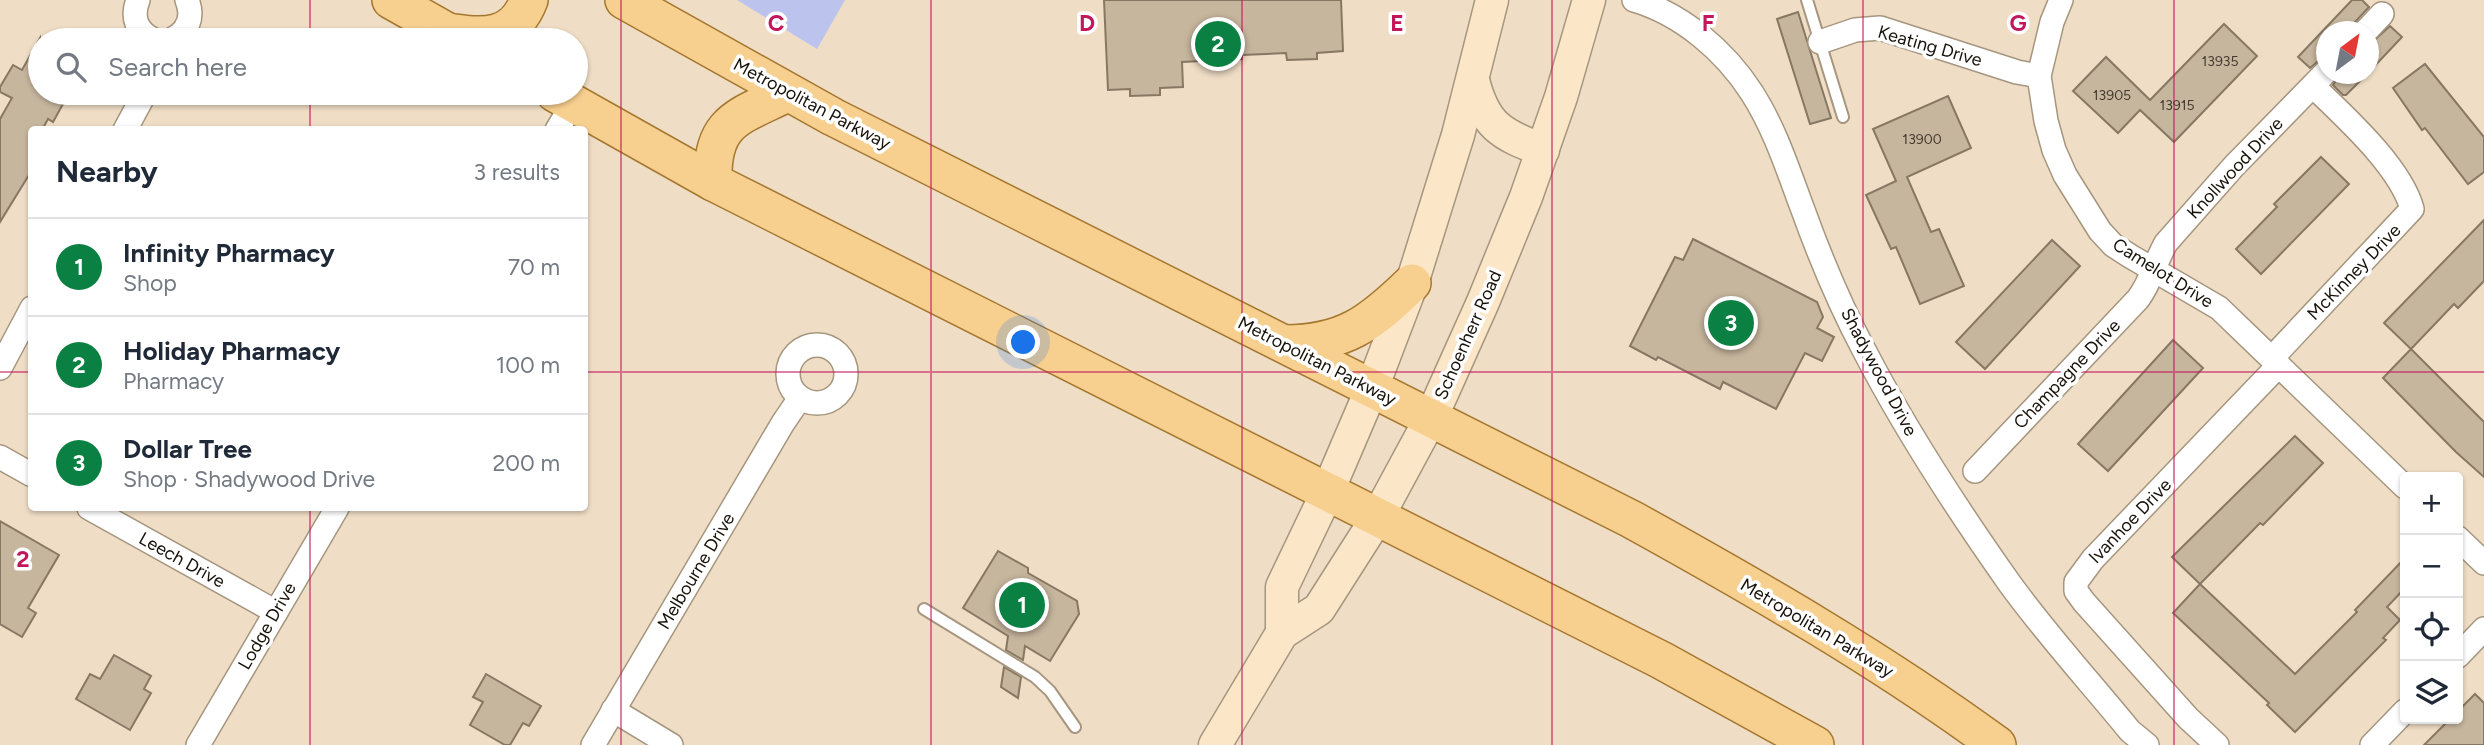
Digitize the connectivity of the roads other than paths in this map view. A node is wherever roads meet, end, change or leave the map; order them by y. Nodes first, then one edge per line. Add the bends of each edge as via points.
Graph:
1 (138, 0) edge
2 (187, 0) edge
3 (391, 0) edge
4 (529, 0) edge
5 (624, 0) edge
6 (1492, 0) edge
7 (1589, 0) edge
8 (1634, 0) edge
9 (1808, 0) edge
10 (2061, 0) edge
11 (2382, 14) dead end
12 (2375, 21) edge
13 (142, 28) edge
14 (185, 28) edge
15 (440, 28) edge
16 (506, 28) edge
17 (1821, 42) junction
18 (2039, 76) junction
19 (1473, 80) junction
20 (2316, 83) edge
21 (2324, 84) edge
22 (787, 93) junction
23 (139, 105) edge
24 (562, 108) edge
25 (1843, 117) dead end
26 (127, 126) edge
27 (1543, 149) junction
28 (713, 182) junction
29 (2153, 271) junction
30 (1412, 283) junction
31 (28, 316) edge
32 (1285, 344) junction
33 (2276, 361) junction
34 (0, 368) edge
35 (1373, 388) junction
36 (800, 398) dead end
37 (1431, 418) junction
38 (0, 457) edge
39 (1975, 471) dead end
40 (28, 473) edge
41 (2400, 482) edge
42 (1327, 493) junction
43 (94, 511) edge
44 (335, 511) edge
45 (1377, 517) junction
46 (2463, 543) edge
47 (2484, 563) edge
48 (924, 609) dead end
49 (275, 612) junction
50 (2484, 629) edge
51 (1282, 633) junction
52 (2463, 651) edge
53 (613, 710) junction
54 (2400, 715) edge
55 (1075, 727) dead end
56 (198, 745) edge
57 (593, 745) edge
58 (671, 745) edge
59 (1215, 745) edge
60 (1815, 745) edge
61 (1997, 745) edge
62 (2147, 745) edge
63 (2217, 745) edge
64 (2372, 745) edge

1 - 13 street via 135,19
2 - 14 street via 191,12
3 - 15 main road
4 - 16 main road via 525,11
5 - 22 main road, Metropolitan Parkway
6 - 19 main road
7 - 27 main road, Schoenherr Road
8 - 62 street, Shadywood Drive via 1666,12 1694,30 1752,92 1776,139 1840,302 1899,413 2011,585 2130,732
9 - 17 lane
10 - 18 street, Camelot Drive
11 - 12 street
17 - 18 street, Keating Drive via 1855,30 1880,28
17 - 25 lane
18 - 29 street, Camelot Drive via 2054,150 2078,199 2113,245
19 - 27 main road via 1479,103 1496,128
19 - 30 main road
20 - 29 street, Knollwood Drive via 2166,243
21 - 33 street, McKinney Drive via 2408,193 2412,209
22 - 28 main road via 727,126 715,147
22 - 32 main road, Metropolitan Parkway
23 - 26 street
24 - 28 main road
27 - 37 main road, Schoenherr Road via 1507,247
28 - 42 main road
29 - 33 street, Camelot Drive via 2218,308
29 - 39 street, Champagne Drive via 2138,299
30 - 32 main road via 1382,313 1349,333 1311,344
30 - 35 main road
31 - 34 street
32 - 35 main road, Metropolitan Parkway
33 - 41 street, Camelot Drive
33 - 63 street, Ivanhoe Drive via 2076,582 2084,602
35 - 37 main road, Metropolitan Parkway
35 - 42 main road
36 - 53 street, Melbourne Drive
37 - 45 main road, Schoenherr Road
37 - 61 main road, Metropolitan Parkway via 1630,519 1753,588 1872,660
38 - 40 street
42 - 45 main road
42 - 51 main road via 1282,587
43 - 49 street, Leech Drive
44 - 49 street, Lodge Drive
45 - 51 main road, Schoenherr Road via 1319,609
45 - 60 main road via 1672,666
46 - 47 street
48 - 55 lane via 1035,677
49 - 56 street, Lodge Drive
50 - 52 street
51 - 59 main road, Schoenherr Road
53 - 57 street, Melbourne Drive
53 - 58 street
54 - 64 street

